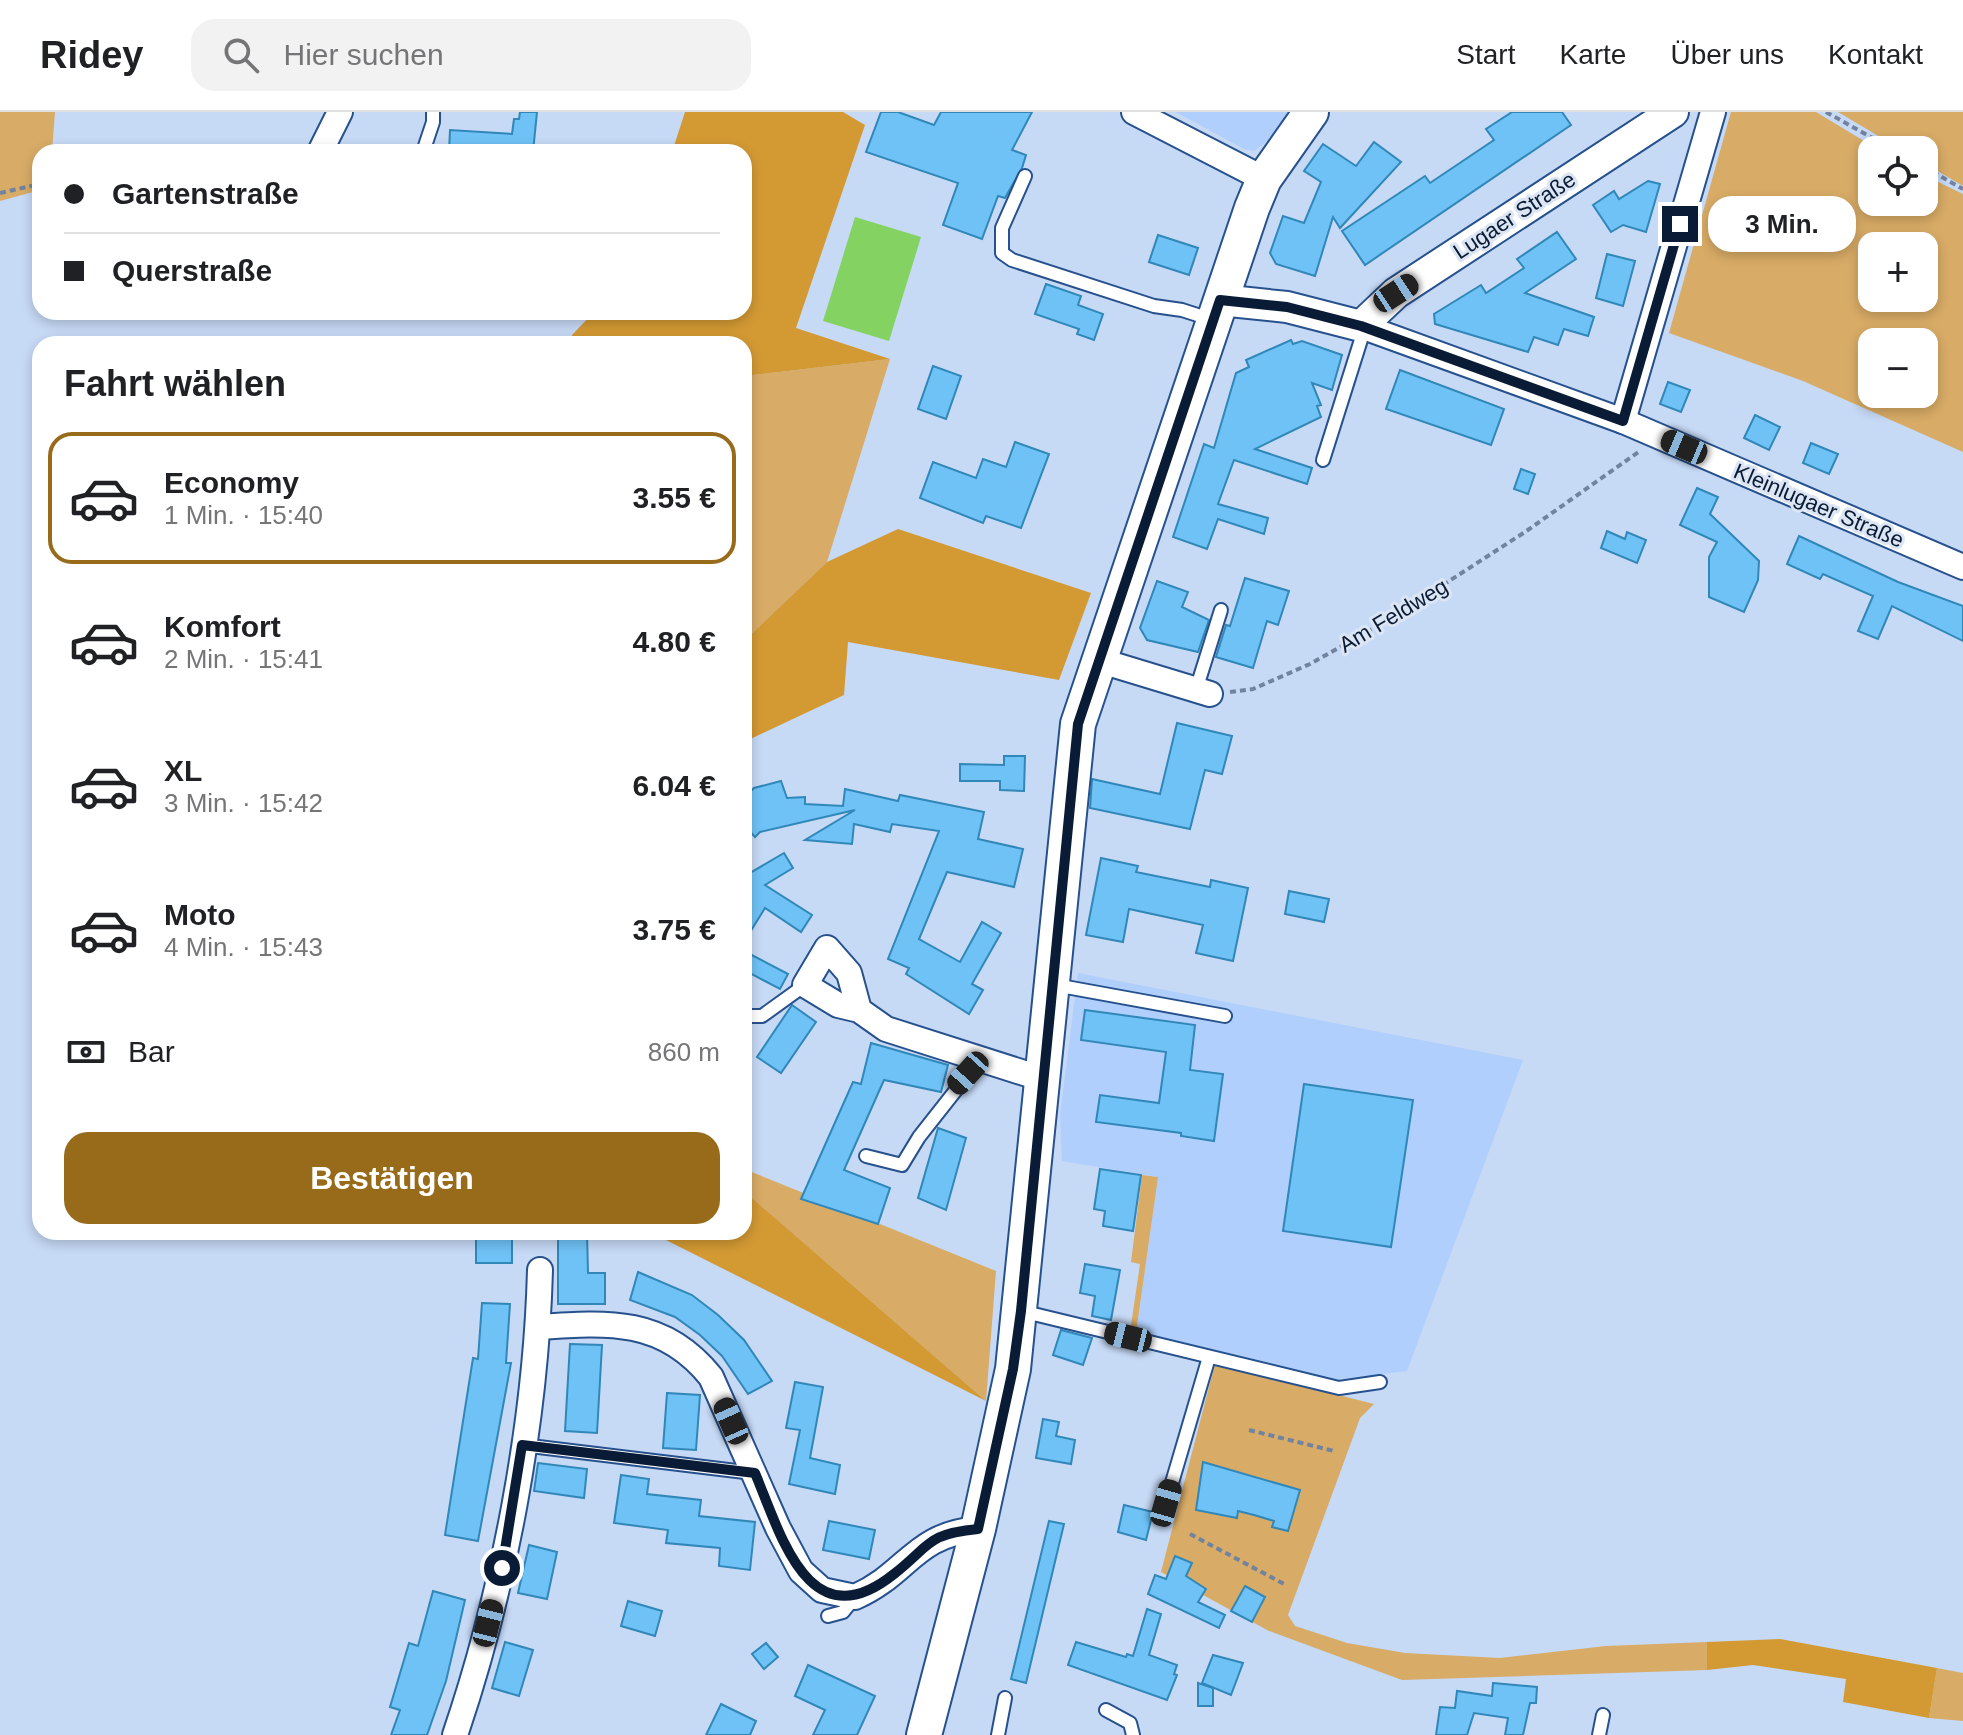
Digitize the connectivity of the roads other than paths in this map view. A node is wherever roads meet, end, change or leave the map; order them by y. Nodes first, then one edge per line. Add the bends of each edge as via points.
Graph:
1 (340, 112) edge
2 (433, 112) edge
3 (1134, 112) edge
4 (1311, 112) edge
5 (1673, 112) edge
6 (1713, 112) edge
7 (324, 144) edge
8 (426, 144) edge
9 (1025, 176) dead end
10 (1264, 179) junction
11 (1216, 310) junction
12 (1363, 326) junction
13 (1623, 421) junction
14 (1323, 460) dead end
15 (1963, 567) edge
16 (1221, 610) dead end
17 (1098, 660) junction
18 (1203, 692) joint
19 (805, 985) junction
20 (1052, 985) junction
21 (859, 1010) junction
22 (752, 1016) edge
23 (1225, 1016) dead end
24 (982, 1057) junction
25 (1043, 1079) junction
26 (866, 1156) dead end
27 (540, 1270) dead end
28 (1021, 1311) junction
29 (539, 1327) junction
30 (1209, 1357) junction
31 (1380, 1382) dead end
32 (522, 1445) junction
33 (755, 1473) junction
34 (1166, 1503) dead end
35 (978, 1529) junction
36 (855, 1597) junction
37 (828, 1616) dead end
38 (1005, 1698) dead end
39 (1106, 1710) dead end
40 (1603, 1715) dead end
41 (455, 1735) edge
42 (924, 1735) edge
43 (998, 1735) edge
44 (1133, 1735) edge
45 (1599, 1735) edge

1 - 7 street
2 - 8 lane
3 - 10 street
4 - 10 main road
5 - 12 street, Lugaer Straße via 1396,293
6 - 13 street
9 - 11 lane via 1002,228 1002,253 1122,297
10 - 11 main road
11 - 12 street, Kleinlugaer Straße via 1287,307
11 - 17 main road
12 - 13 street, Kleinlugaer Straße
12 - 14 lane
13 - 15 street, Kleinlugaer Straße
16 - 18 lane
17 - 18 street
17 - 20 main road via 1078,724
19 - 21 street via 838,1005
19 - 21 street via 827,948 849,973
19 - 22 lane via 762,1016
20 - 23 lane
20 - 25 main road
21 - 24 street via 886,1029
24 - 25 street
24 - 26 lane via 902,1165
25 - 28 main road
27 - 29 street
28 - 30 lane
28 - 35 main road
29 - 32 street
29 - 33 street via 637,1327 664,1335 698,1360 711,1377
30 - 31 lane via 1339,1388
30 - 34 lane
32 - 33 lane
32 - 41 street via 508,1541
33 - 36 street via 801,1571 822,1590
35 - 36 street via 934,1539 896,1572
35 - 42 main road
36 - 37 lane via 843,1612
38 - 43 lane
39 - 44 lane via 1130,1723
40 - 45 lane

